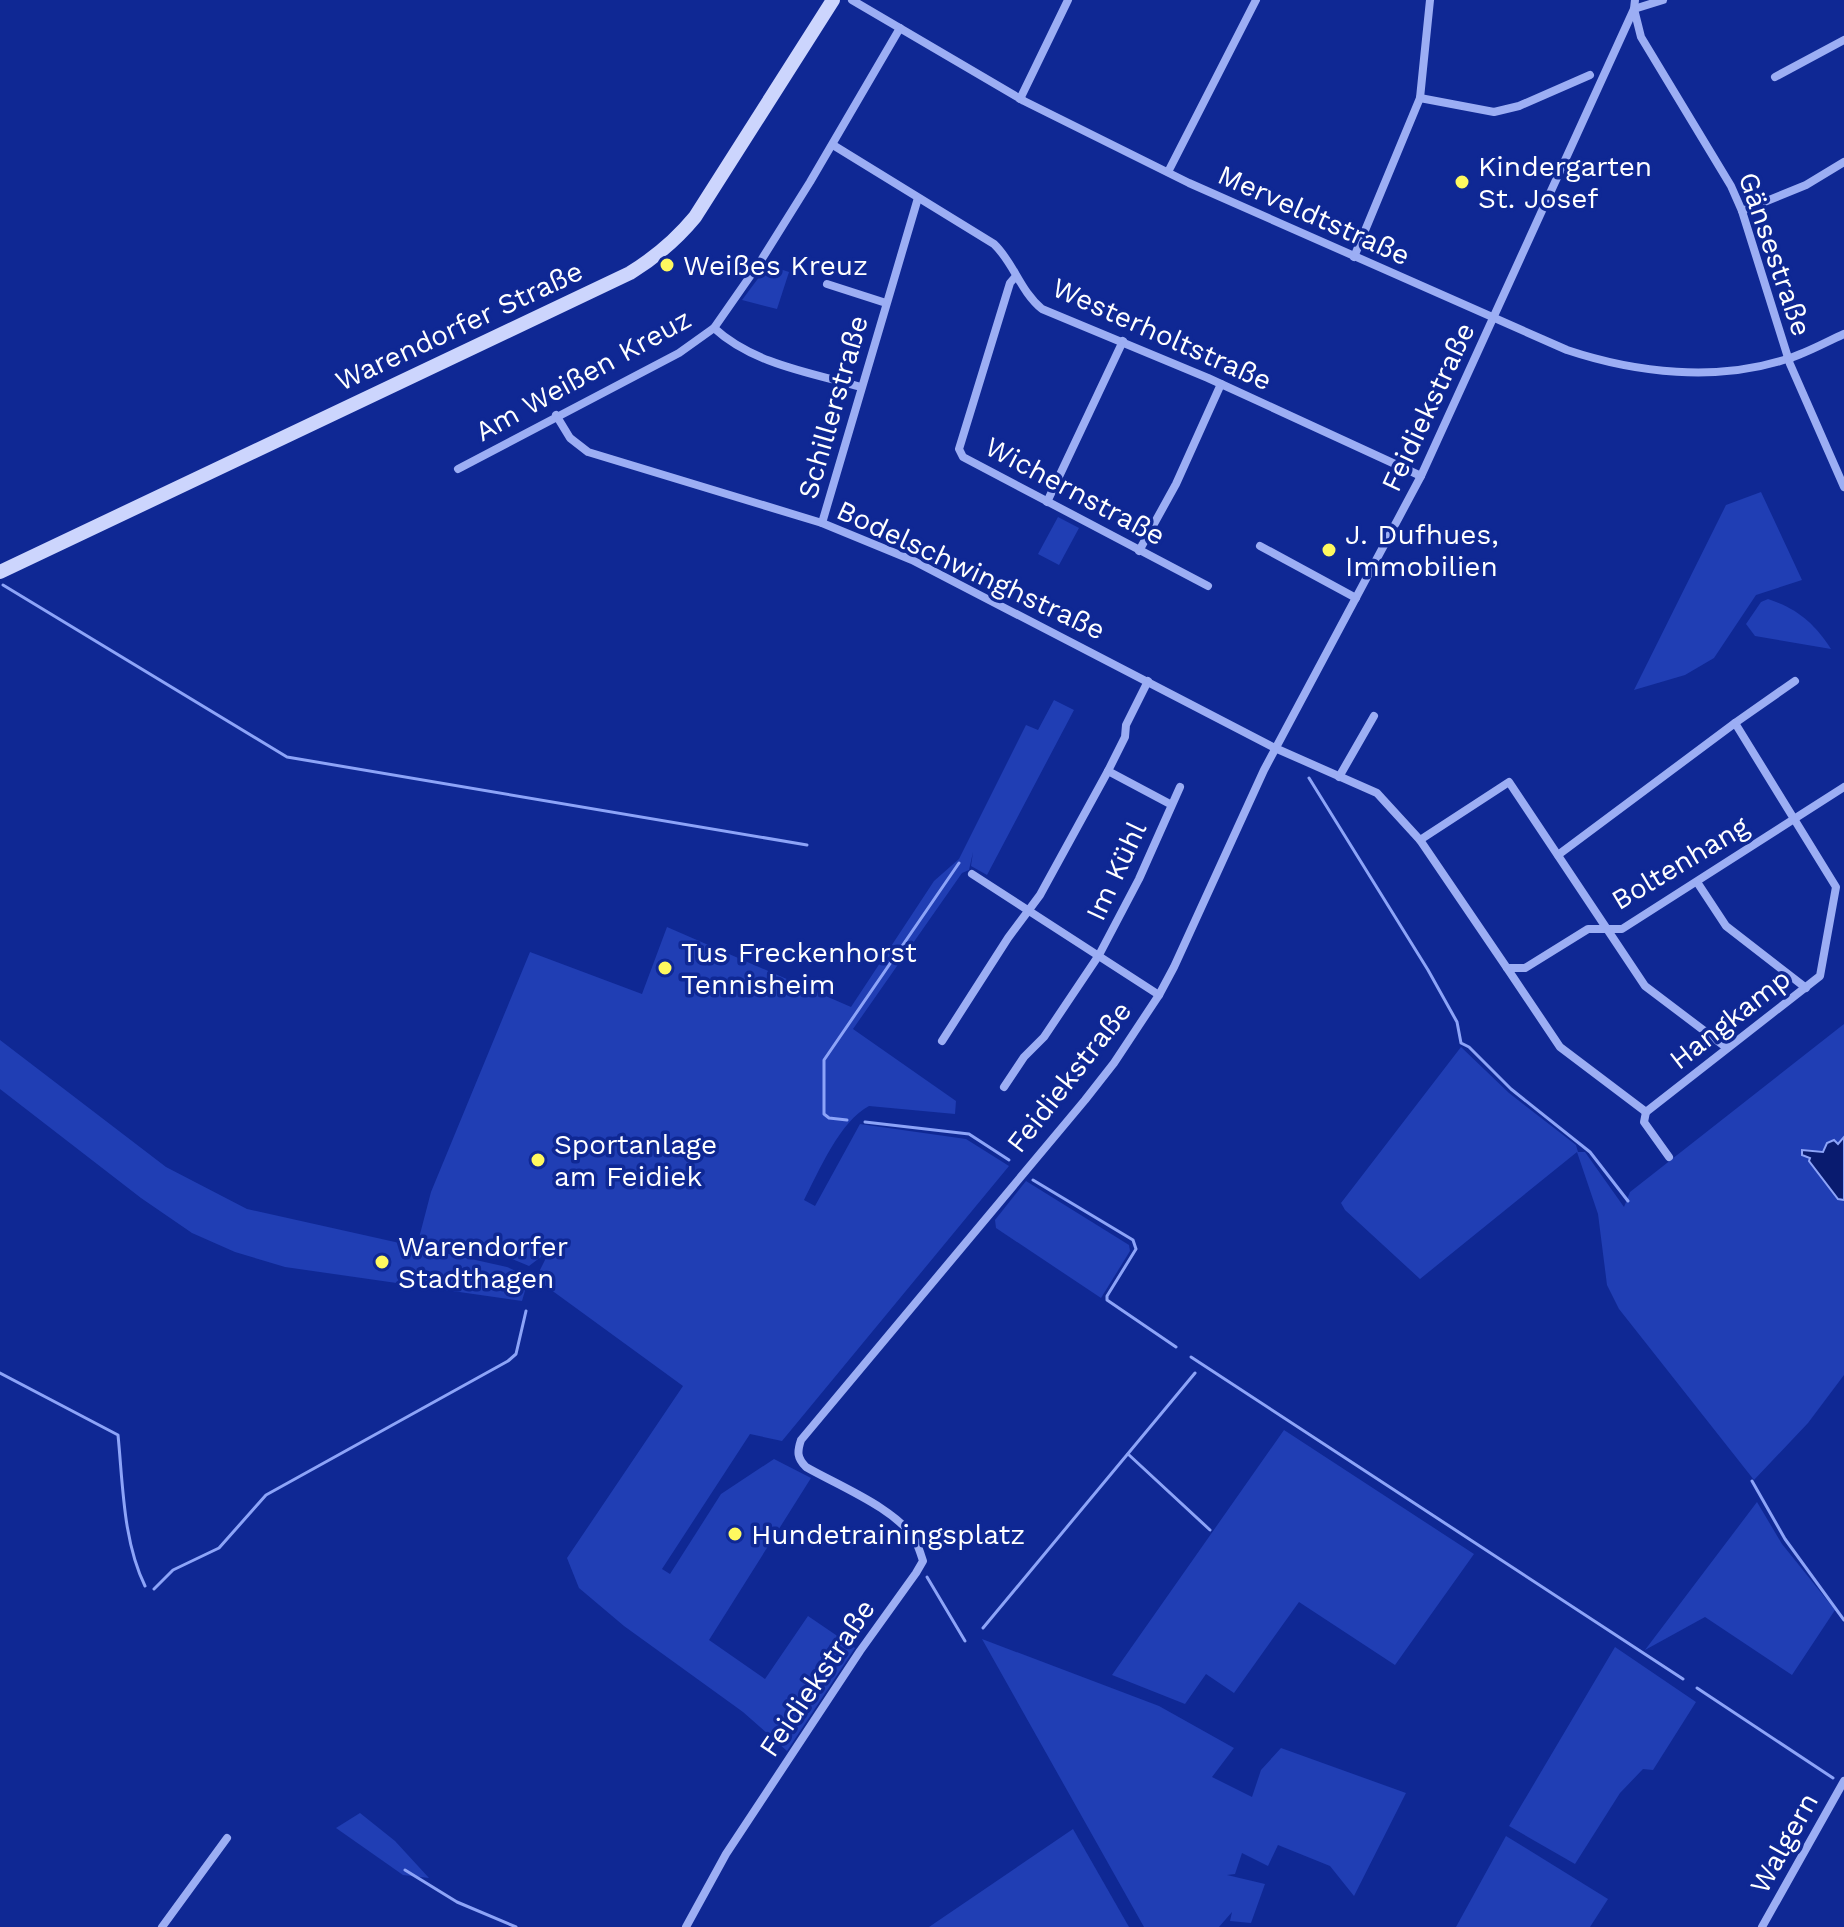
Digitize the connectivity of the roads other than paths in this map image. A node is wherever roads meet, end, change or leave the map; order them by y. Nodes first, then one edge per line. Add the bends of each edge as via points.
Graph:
1 (833, 0) edge
2 (852, 0) edge
3 (1068, 0) edge
4 (1256, 0) edge
5 (1430, 0) edge
6 (1663, 0) edge
7 (1634, 4) edge
8 (900, 28) junction
9 (1844, 40) edge
10 (1590, 75) dead end
11 (1775, 77) dead end
12 (1420, 98) junction
13 (1020, 99) junction
14 (833, 145) junction
15 (1844, 162) edge
16 (1168, 172) junction
17 (918, 198) junction
18 (1742, 211) junction
19 (1354, 257) junction
20 (1016, 276) junction
21 (827, 284) dead end
22 (886, 303) junction
23 (1494, 317) junction
24 (714, 328) junction
25 (1844, 334) edge
26 (1123, 341) junction
27 (1788, 359) junction
28 (1221, 384) junction
29 (861, 387) junction
30 (556, 415) junction
31 (458, 469) dead end
32 (1421, 476) junction
33 (1844, 487) edge
34 (1047, 502) junction
35 (822, 523) junction
36 (1260, 546) dead end
37 (1139, 551) junction
38 (0, 572) edge
39 (1208, 586) dead end
40 (1356, 598) junction
41 (1148, 681) junction
42 (1795, 681) dead end
43 (1374, 716) dead end
44 (1735, 723) junction
45 (1275, 748) junction
46 (1108, 771) junction
47 (1339, 777) junction
48 (1180, 787) dead end
49 (1844, 787) edge
50 (1170, 804) junction
51 (1796, 818) junction
52 (1420, 840) junction
53 (1558, 855) junction
54 (972, 874) dead end
55 (1697, 882) junction
56 (1029, 910) junction
57 (1606, 928) junction
58 (1099, 955) junction
59 (1507, 968) junction
60 (1806, 988) junction
61 (1159, 995) junction
62 (942, 1041) dead end
63 (1727, 1048) junction
64 (1004, 1087) dead end
65 (1646, 1112) junction
66 (1669, 1157) dead end
67 (1844, 1781) edge
68 (227, 1838) dead end
69 (162, 1927) edge
70 (686, 1927) edge
71 (1762, 1927) edge

1 - 38 main road, Warendorfer Straße via 695,217 655,258
2 - 8 street, Merveldtstraße
3 - 13 street
4 - 16 street
5 - 12 street
6 - 7 street
7 - 18 street, Gänsestraße via 1641,37
7 - 23 street, Feidiekstraße
8 - 13 street, Merveldtstraße
8 - 14 street, Am Weißen Kreuz
9 - 11 street
10 - 12 street via 1494,112
12 - 19 street
13 - 16 street, Merveldtstraße
14 - 17 street, Westerholtstraße
14 - 24 street, Am Weißen Kreuz
15 - 18 street via 1806,185
16 - 19 street, Merveldtstraße
17 - 20 street, Westerholtstraße via 994,244
17 - 22 street, Schillerstraße
18 - 27 street, Gänsestraße
19 - 23 street, Merveldtstraße
20 - 26 street, Westerholtstraße via 1028,298 1042,309
20 - 34 street, Wichernstraße via 959,449 963,457
21 - 22 street, Schillerstraße
22 - 29 street, Schillerstraße
23 - 27 street, Merveldtstraße via 1567,350 1624,366 1690,372
23 - 32 street, Feidiekstraße
24 - 29 street via 731,343 778,364
24 - 30 street, Am Weißen Kreuz via 679,353
25 - 27 street, Merveldtstraße
26 - 28 street, Westerholtstraße
26 - 34 street
27 - 33 street, Gänsestraße
28 - 32 street, Westerholtstraße
28 - 37 street
29 - 35 street, Schillerstraße
30 - 31 street, Am Weißen Kreuz
30 - 35 street, Bodelschwinghstraße via 570,438 588,452
32 - 40 street, Feidiekstraße
34 - 37 street, Wichernstraße
35 - 41 street, Bodelschwinghstraße via 912,560
36 - 40 street
37 - 39 street, Wichernstraße
40 - 45 street, Feidiekstraße
41 - 45 street, Bodelschwinghstraße
41 - 46 street, Im Kühl
42 - 44 street
43 - 47 street
44 - 51 street, Hangkamp
44 - 53 street
45 - 47 street
45 - 61 street, Feidiekstraße
46 - 50 street, Im Kühl
46 - 56 street, Im Kühl
47 - 52 street via 1377,793
48 - 50 street, Im Kühl
49 - 51 street, Boltenhang
50 - 58 street, Im Kühl
51 - 55 street, Boltenhang
51 - 60 street, Hangkamp via 1836,887 1820,976
52 - 53 street via 1509,782
52 - 59 street
53 - 57 street
54 - 56 street, Im Kühl
55 - 57 street, Boltenhang via 1622,929
55 - 60 street via 1726,926
56 - 58 street, Im Kühl
56 - 62 street, Im Kühl
57 - 59 street, Boltenhang via 1588,929 1525,968
57 - 63 street via 1645,986
58 - 61 street, Im Kühl
58 - 64 street, Im Kühl
59 - 65 street via 1560,1047
60 - 63 street, Hangkamp
61 - 70 street, Feidiekstraße via 1085,1100 801,1440 798,1452 806,1467 887,1513 917,1543 923,1561 726,1854
63 - 65 street, Hangkamp
65 - 66 street via 1644,1122
67 - 71 street, Walgern
68 - 69 street

